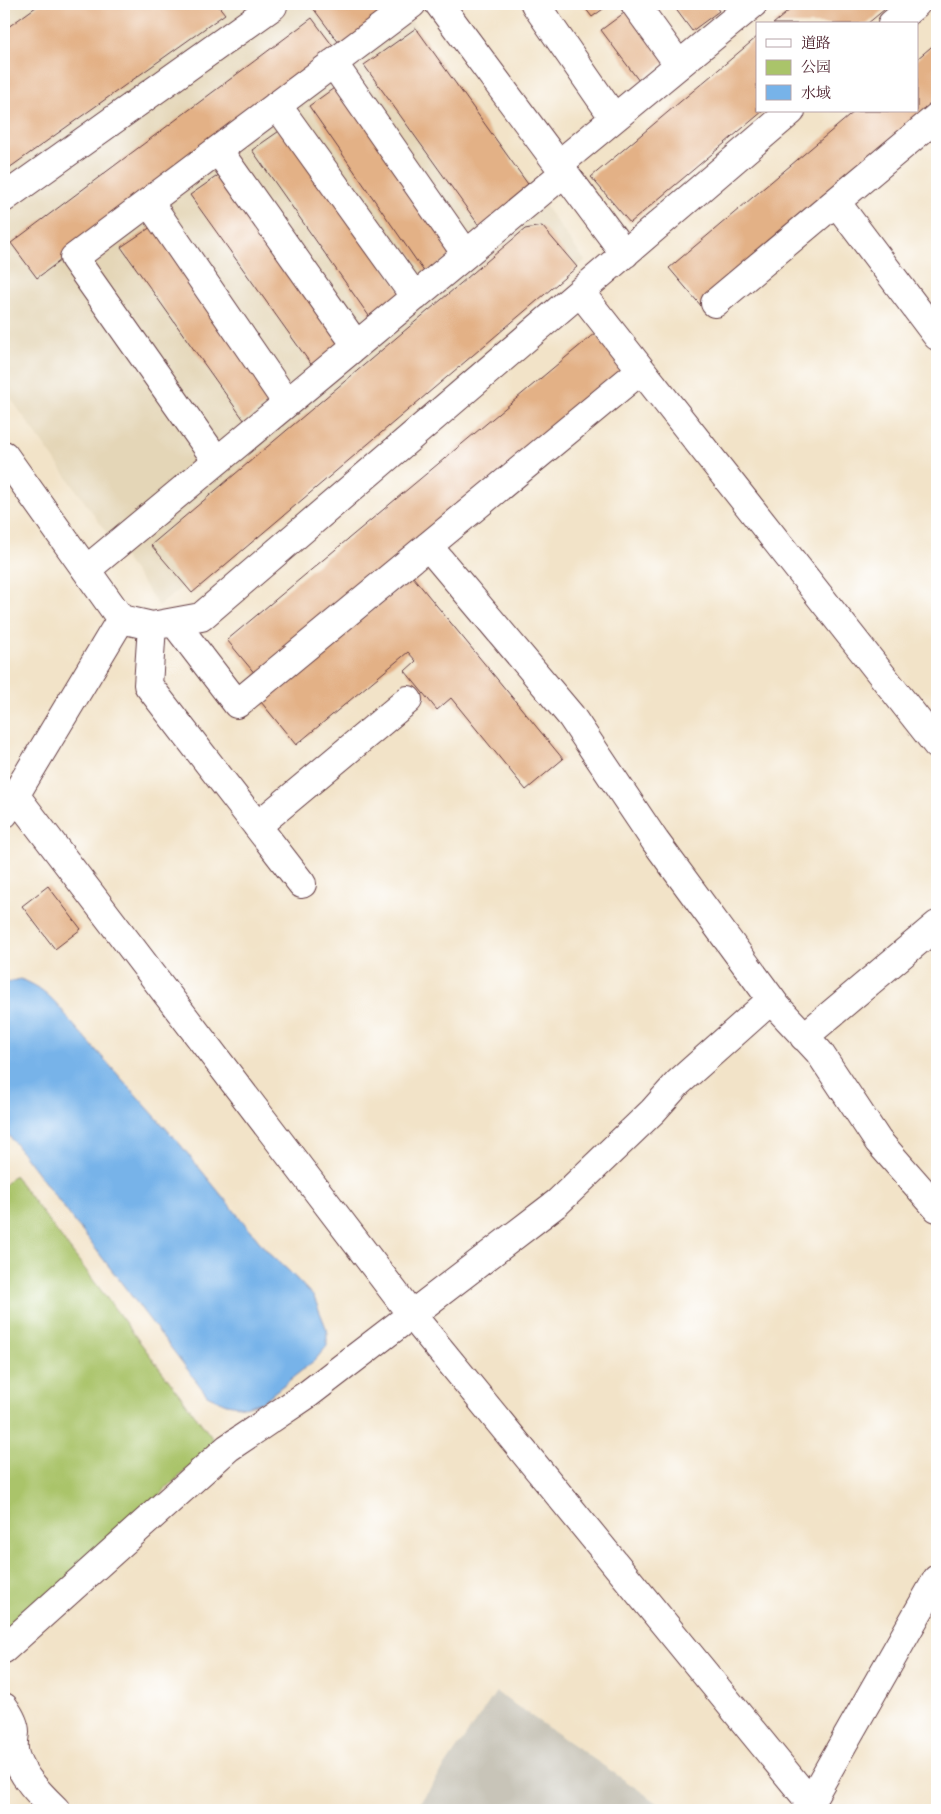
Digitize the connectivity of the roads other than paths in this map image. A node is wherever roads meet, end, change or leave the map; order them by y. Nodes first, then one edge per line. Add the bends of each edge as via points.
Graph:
1 (272, 4) edge
2 (412, 4) edge
3 (439, 4) edge
4 (535, 4) edge
5 (635, 4) edge
6 (754, 4) edge
7 (916, 4) edge
8 (727, 12) edge
9 (894, 22) edge
10 (333, 63) junction
11 (679, 66) junction
12 (278, 105) junction
13 (790, 112) edge
14 (937, 117) edge
15 (614, 118) junction
16 (218, 150) junction
17 (562, 168) junction
18 (4, 198) edge
19 (149, 202) junction
20 (836, 202) junction
21 (466, 254) junction
22 (625, 254) junction
23 (580, 292) junction
24 (415, 296) junction
25 (715, 303) dead end
26 (937, 336) edge
27 (356, 345) junction
28 (642, 370) junction
29 (287, 403) junction
30 (4, 454) edge
31 (216, 461) junction
32 (428, 546) junction
33 (86, 570) junction
34 (121, 619) junction
35 (163, 624) junction
36 (408, 700) dead end
37 (937, 745) edge
38 (9, 805) edge
39 (257, 826) junction
40 (302, 884) dead end
41 (937, 924) edge
42 (771, 1000) junction
43 (804, 1037) junction
44 (937, 1208) edge
45 (411, 1314) junction
46 (937, 1579) edge
47 (4, 1649) edge
48 (4, 1707) edge
49 (808, 1806) edge
50 (56, 1810) edge

1 - 18 street
2 - 10 street
3 - 17 street
4 - 15 street
5 - 11 street
6 - 8 street
7 - 9 street
8 - 11 street
10 - 12 street
10 - 21 street
11 - 15 street
12 - 16 street
12 - 24 street
13 - 22 street
14 - 20 street
15 - 17 street
16 - 19 street
16 - 27 street
17 - 21 street
17 - 22 street
19 - 29 street
19 - 31 street via 74,258
20 - 25 street
20 - 26 street
21 - 24 street
22 - 23 street
23 - 28 street
23 - 35 street via 201,617
24 - 27 street
27 - 29 street
28 - 32 street
28 - 37 street
29 - 31 street
30 - 33 street
31 - 33 street
32 - 35 street via 237,704
32 - 42 street via 571,716 655,841
33 - 34 street
34 - 35 street
34 - 38 street
35 - 39 street via 148,685
36 - 39 street
38 - 45 street
39 - 40 street
41 - 43 street
42 - 43 street
42 - 45 street via 678,1083 557,1203
43 - 44 street via 818,1052 878,1140
45 - 47 street via 308,1394 228,1448
45 - 49 street
46 - 49 street
48 - 50 street via 15,1730 13,1746 23,1774

